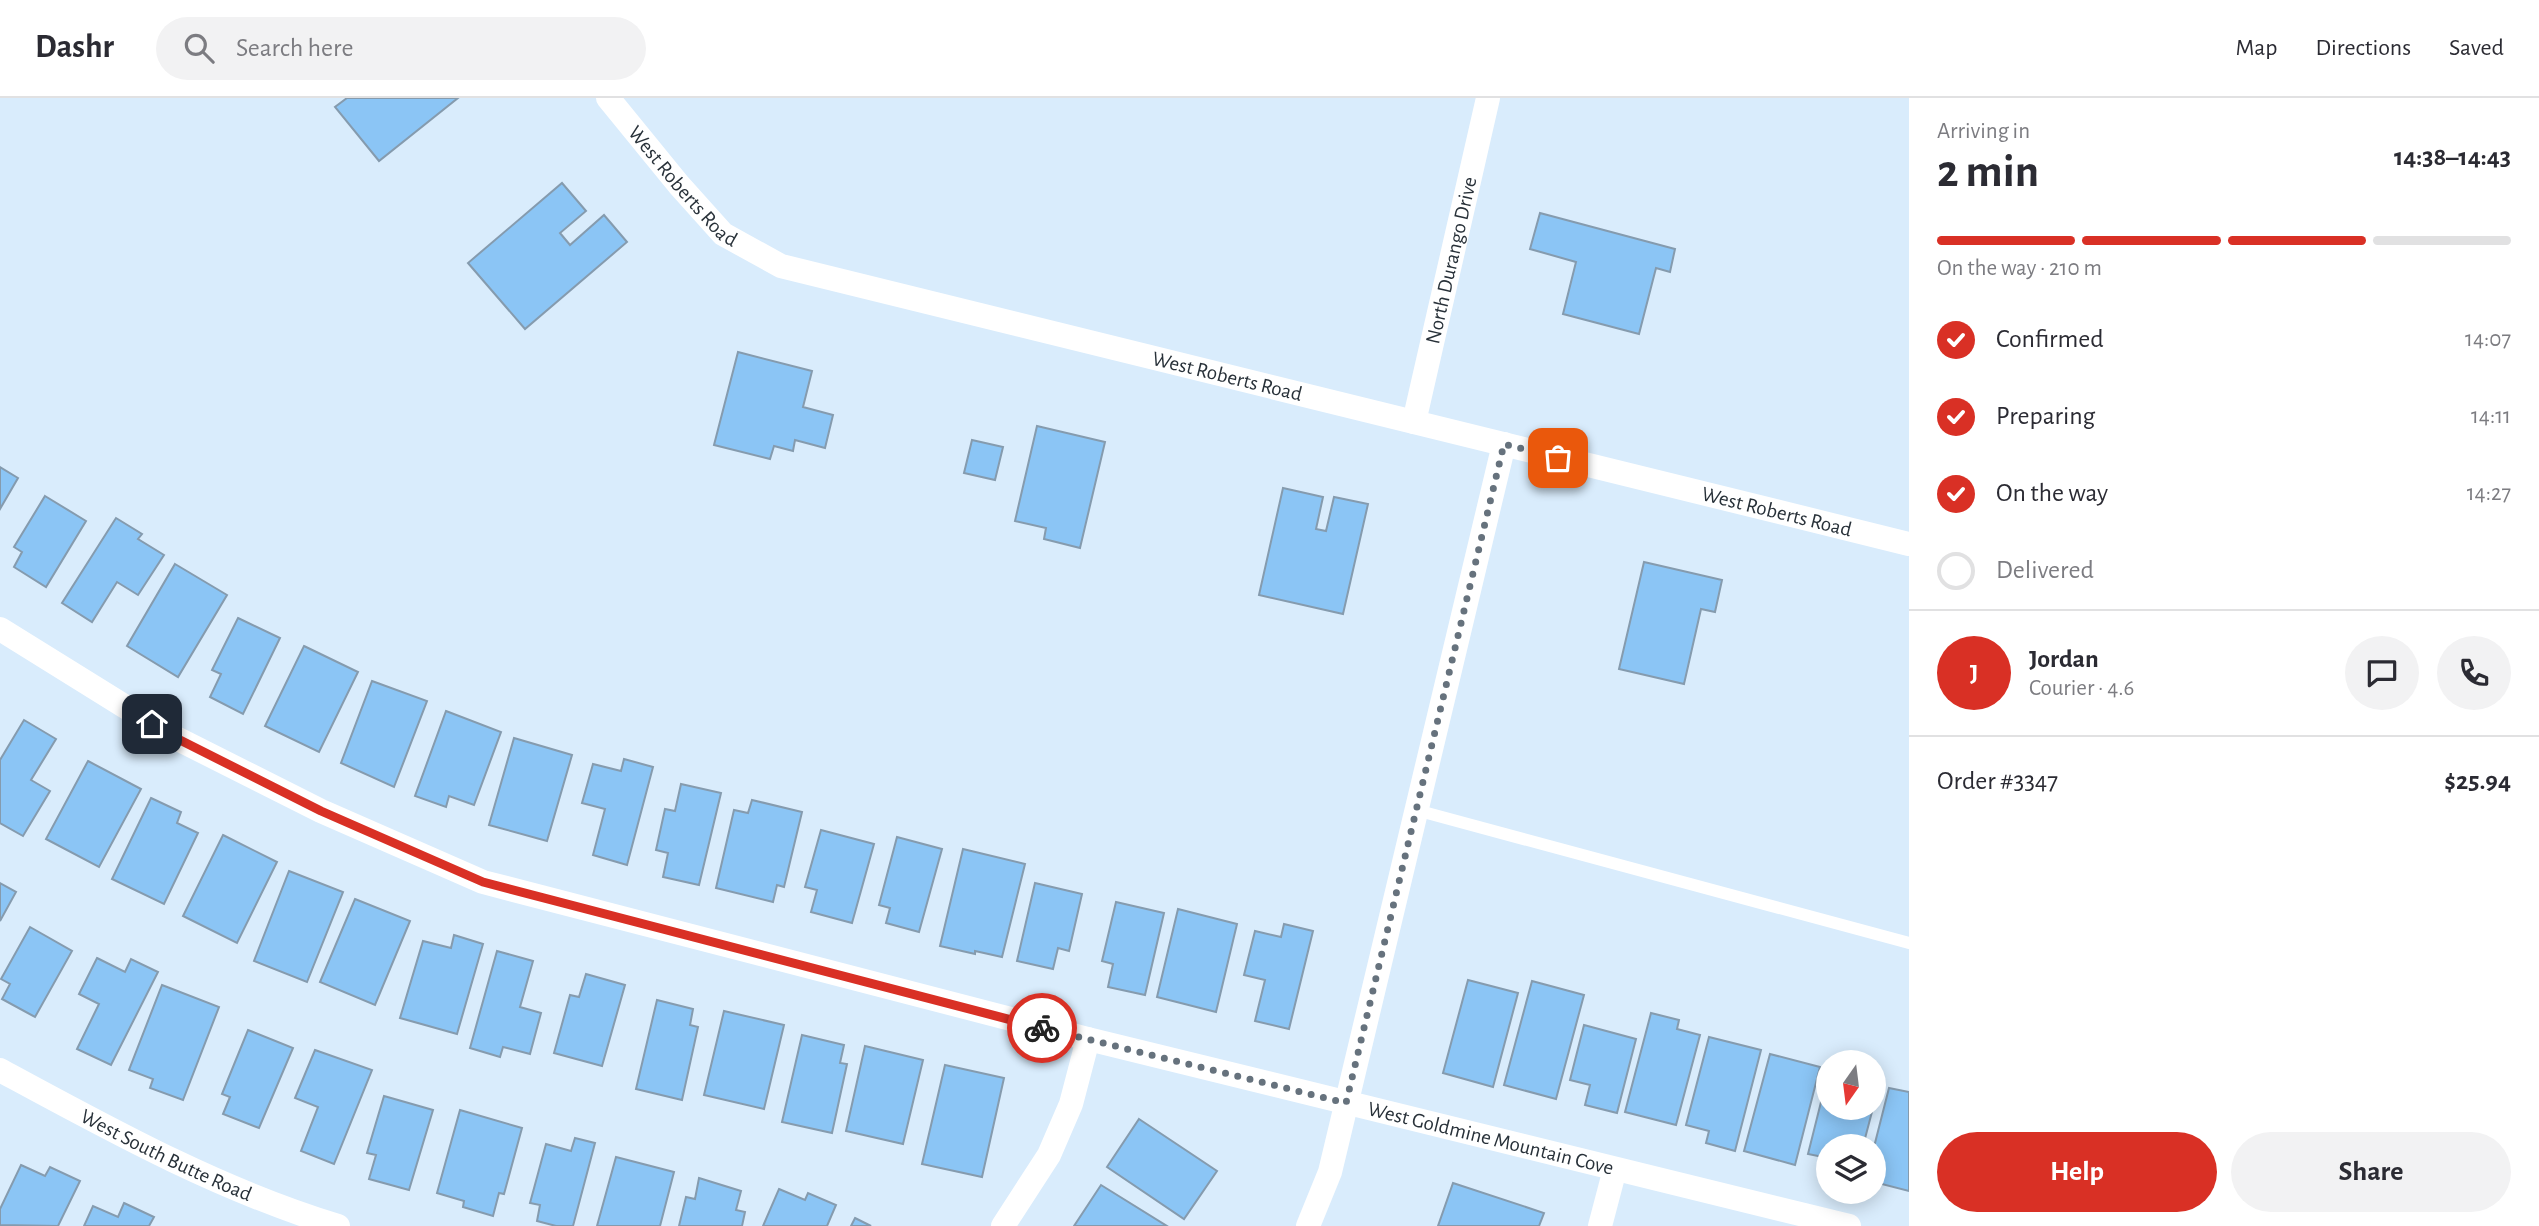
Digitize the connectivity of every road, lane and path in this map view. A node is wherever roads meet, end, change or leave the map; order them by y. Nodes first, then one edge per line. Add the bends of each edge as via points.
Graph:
1 (608, 98) edge
2 (1488, 98) edge
3 (1414, 422) junction
4 (1504, 444) junction
5 (1909, 544) edge
6 (0, 629) edge
7 (1416, 810) junction
8 (1909, 943) edge
9 (1088, 1040) junction
10 (0, 1070) edge
11 (1346, 1103) junction
12 (1615, 1169) junction
13 (338, 1226) edge
14 (1003, 1226) edge
15 (1308, 1226) edge
16 (1600, 1226) edge
17 (1849, 1226) edge

1 - 3 street, West Roberts Road via 723,234 781,266
2 - 3 street, North Durango Drive
3 - 4 street, West Roberts Road
4 - 5 street, West Roberts Road
4 - 7 street
6 - 9 street, West Goldmine Mountain Cove via 174,737 321,811 483,882
7 - 8 lane
7 - 11 street
9 - 11 street, West Goldmine Mountain Cove
9 - 14 street via 1071,1104 1049,1154
10 - 13 street, West South Butte Road via 240,1191
11 - 12 street, West Goldmine Mountain Cove
11 - 15 street via 1330,1172
12 - 16 street
12 - 17 street, West Goldmine Mountain Cove

